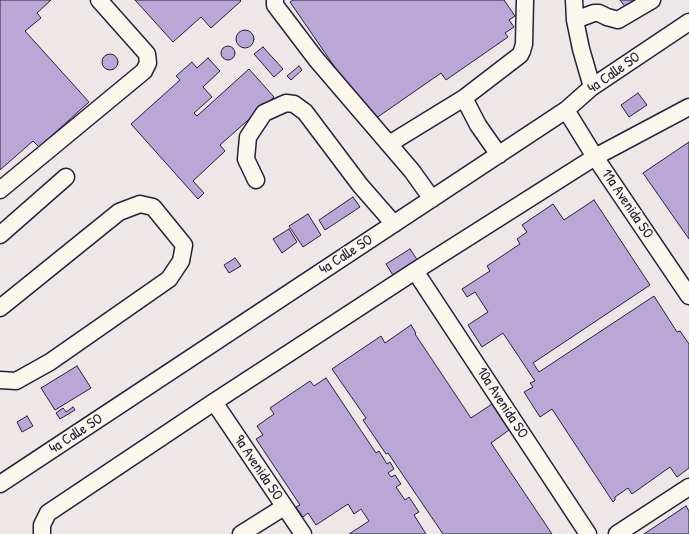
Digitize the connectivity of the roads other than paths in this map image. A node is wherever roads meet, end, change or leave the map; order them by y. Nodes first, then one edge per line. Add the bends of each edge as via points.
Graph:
1 (99, 0) edge
2 (275, 0) edge
3 (525, 0) edge
4 (574, 0) edge
5 (652, 0) edge
6 (574, 20) junction
7 (689, 22) edge
8 (592, 87) junction
9 (464, 98) junction
10 (689, 107) edge
11 (566, 110) junction
12 (389, 144) junction
13 (499, 155) junction
14 (595, 156) junction
15 (66, 177) dead end
16 (256, 180) dead end
17 (0, 190) edge
18 (432, 199) junction
19 (394, 224) junction
20 (0, 234) edge
21 (415, 271) junction
22 (689, 296) edge
23 (0, 308) edge
24 (0, 380) edge
25 (214, 402) junction
26 (0, 482) edge
27 (689, 487) edge
28 (284, 507) junction
29 (42, 534) edge
30 (241, 534) edge
31 (303, 534) edge
32 (588, 534) edge
33 (616, 534) edge

1 - 17 street via 147,54 148,63 144,71
2 - 12 street via 275,4 316,59
3 - 9 street via 524,44 520,55
4 - 6 street
5 - 6 street via 618,20 599,13
6 - 8 street
7 - 8 street, 4a Calle SO
8 - 11 street, 4a Calle SO
9 - 12 street
9 - 13 street via 478,125
10 - 14 street
11 - 13 street, 4a Calle SO
11 - 14 street, 11a Avenida SO
12 - 18 street via 412,170
13 - 18 street, 4a Calle SO
14 - 21 street
14 - 22 street, 11a Avenida SO
15 - 20 street
16 - 19 street via 246,158 248,137 264,114 286,103 294,104 305,112 360,185
18 - 19 street, 4a Calle SO
19 - 26 street, 4a Calle SO
21 - 25 street
21 - 32 street, 10a Avenida SO
23 - 24 street via 119,212 140,204 153,207 184,245 181,261 169,279 50,362 16,381
25 - 28 street, 9a Avenida SO
25 - 29 street via 48,513 42,525
27 - 33 street
28 - 30 street
28 - 31 street, 9a Avenida SO

